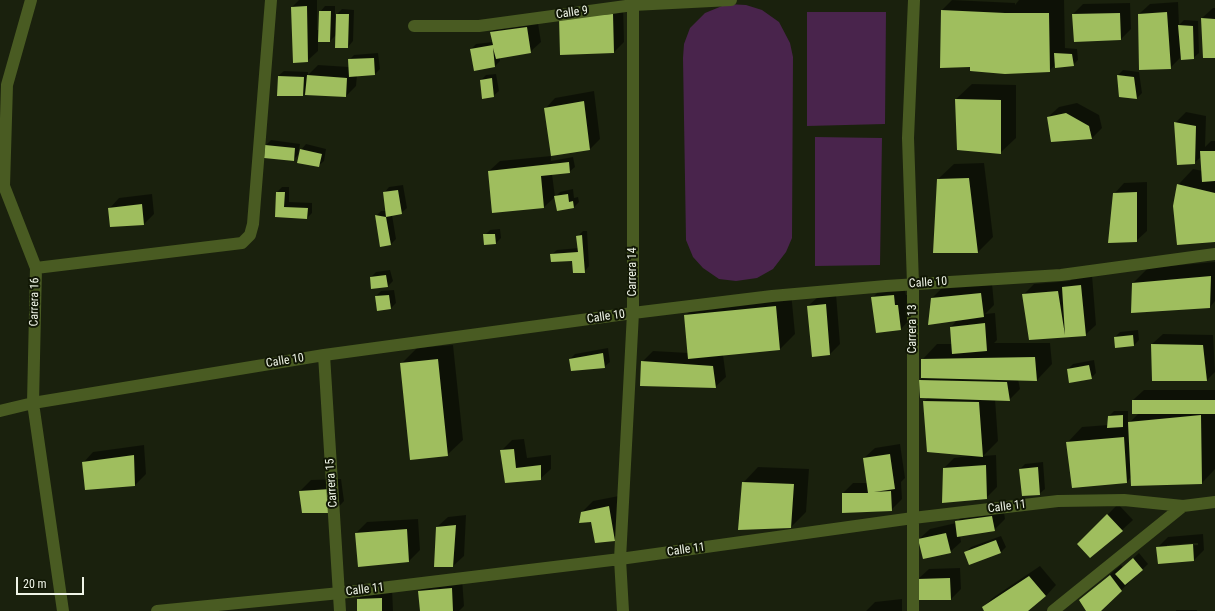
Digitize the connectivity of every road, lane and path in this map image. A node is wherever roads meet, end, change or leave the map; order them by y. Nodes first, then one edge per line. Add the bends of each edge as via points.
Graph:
1 (32, 0) edge
2 (271, 0) edge
3 (731, 0) edge
4 (914, 0) edge
5 (633, 5) junction
6 (414, 26) dead end
7 (1215, 254) edge
8 (36, 268) junction
9 (913, 284) junction
10 (633, 313) junction
11 (324, 355) junction
12 (33, 403) junction
13 (0, 411) edge
14 (1215, 502) edge
15 (1183, 506) junction
16 (913, 518) junction
17 (620, 559) junction
18 (340, 593) junction
19 (63, 611) edge
20 (157, 611) edge
21 (340, 611) edge
22 (623, 611) edge
23 (913, 611) edge
24 (1053, 611) edge

1 - 8 street, Carrera 16 via 7,85 4,186
2 - 8 street via 250,235 242,243
3 - 5 street, Calle 9
4 - 9 street, Carrera 13 via 908,138
5 - 6 street, Calle 9 via 479,26
5 - 10 street, Carrera 14
7 - 9 street, Calle 10 via 1061,275
8 - 12 street, Carrera 16
9 - 10 street, Calle 10 via 772,296
9 - 16 street, Carrera 13
10 - 11 street, Calle 10
10 - 17 street, Carrera 14
11 - 12 street, Calle 10
11 - 18 street, Carrera 15
12 - 13 street, Calle 10
12 - 19 street, Carrera 16
14 - 15 street, Calle 11
15 - 16 street, Calle 11 via 1124,500 1058,501
15 - 24 street
16 - 17 street, Calle 11
16 - 23 street, Carrera 13
17 - 18 street, Calle 11
17 - 22 street, Carrera 14
18 - 20 street, Calle 11
18 - 21 street, Carrera 15

